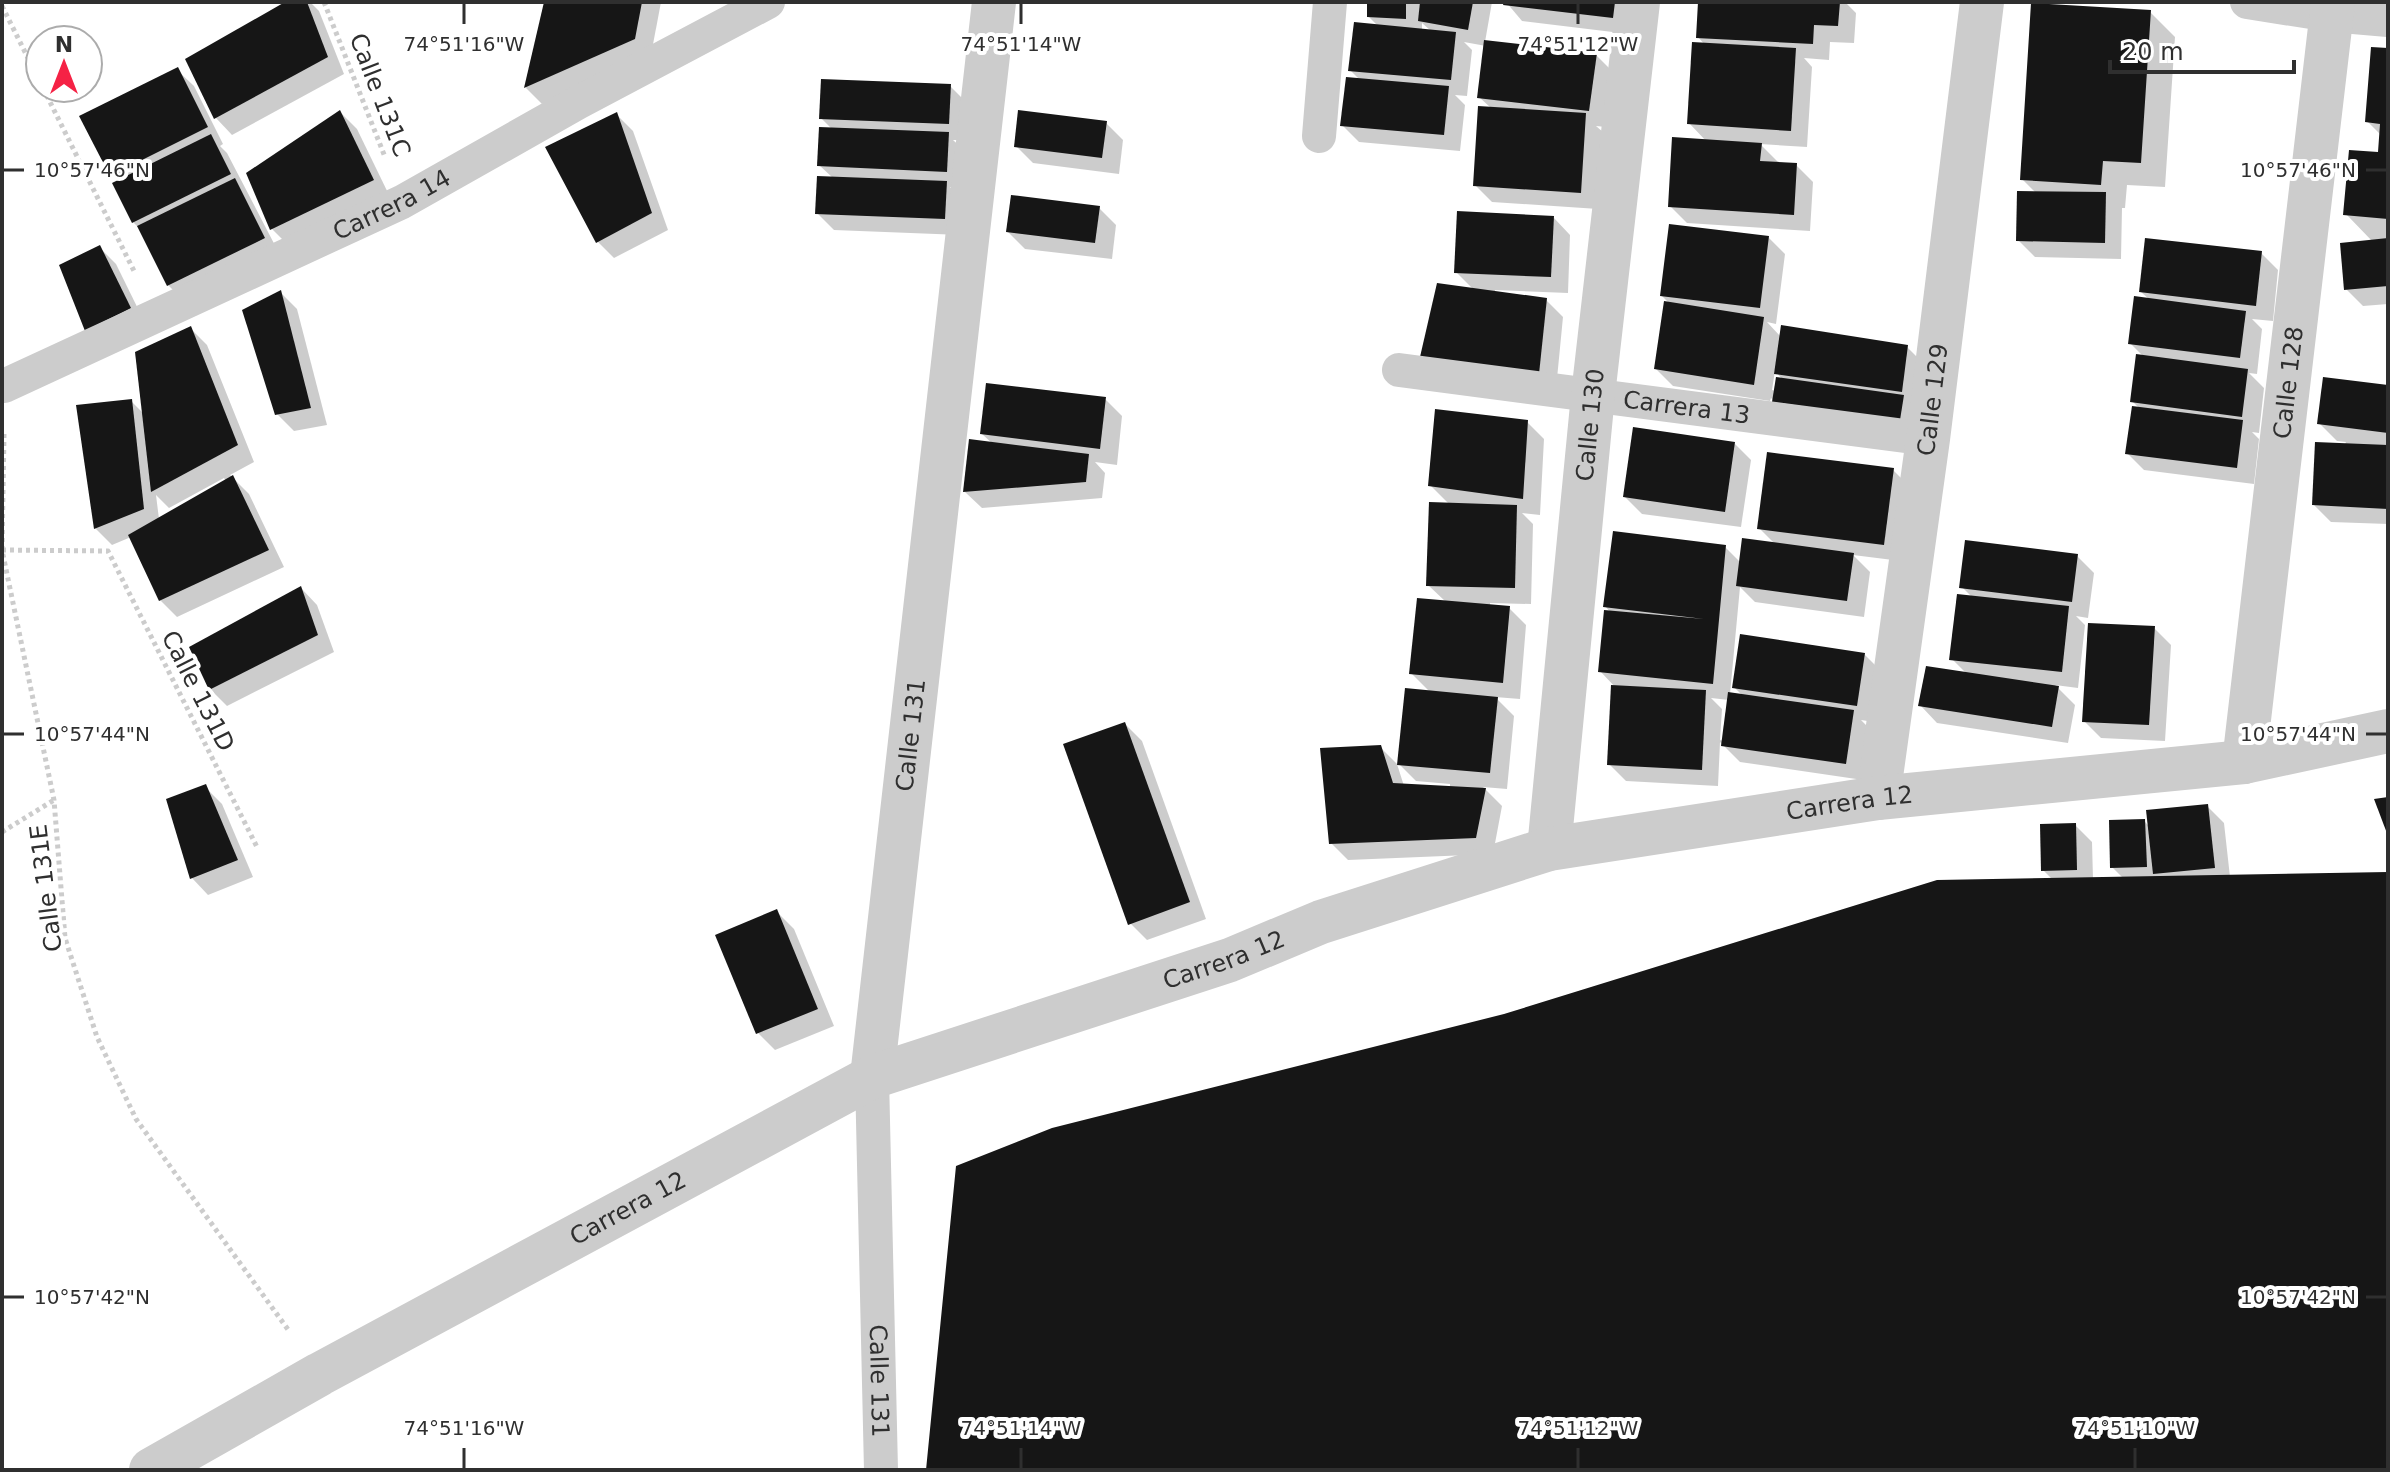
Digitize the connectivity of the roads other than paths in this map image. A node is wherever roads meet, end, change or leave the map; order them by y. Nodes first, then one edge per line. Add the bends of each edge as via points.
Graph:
1 (768, 2) edge
2 (994, 2) edge
3 (1330, 2) edge
4 (1638, 2) edge
5 (1982, 2) edge
6 (2247, 2) edge
7 (2332, 9) edge
8 (2388, 20) edge
9 (1319, 136) dead end
10 (1399, 370) dead end
11 (4, 386) road end
12 (1593, 395) junction
13 (1928, 439) junction
14 (2388, 731) edge
15 (2244, 762) junction
16 (1878, 798) junction
17 (1549, 849) junction
18 (872, 1077) junction
19 (151, 1470) edge
20 (881, 1470) edge

1 - 11 lane, Carrera 14 via 402,202
2 - 18 street, Calle 131
3 - 9 lane
4 - 12 street, Calle 130
5 - 13 street, Calle 129
6 - 7 lane
7 - 8 lane
7 - 15 street, Calle 128
10 - 12 lane, Carrera 13
12 - 13 lane, Carrera 13
12 - 17 street, Calle 130
13 - 16 street, Calle 129
14 - 15 street, Carrera 12
15 - 16 street, Carrera 12
16 - 17 street, Carrera 12
17 - 18 street, Carrera 12
18 - 19 street, Carrera 12
18 - 20 lane, Calle 131

